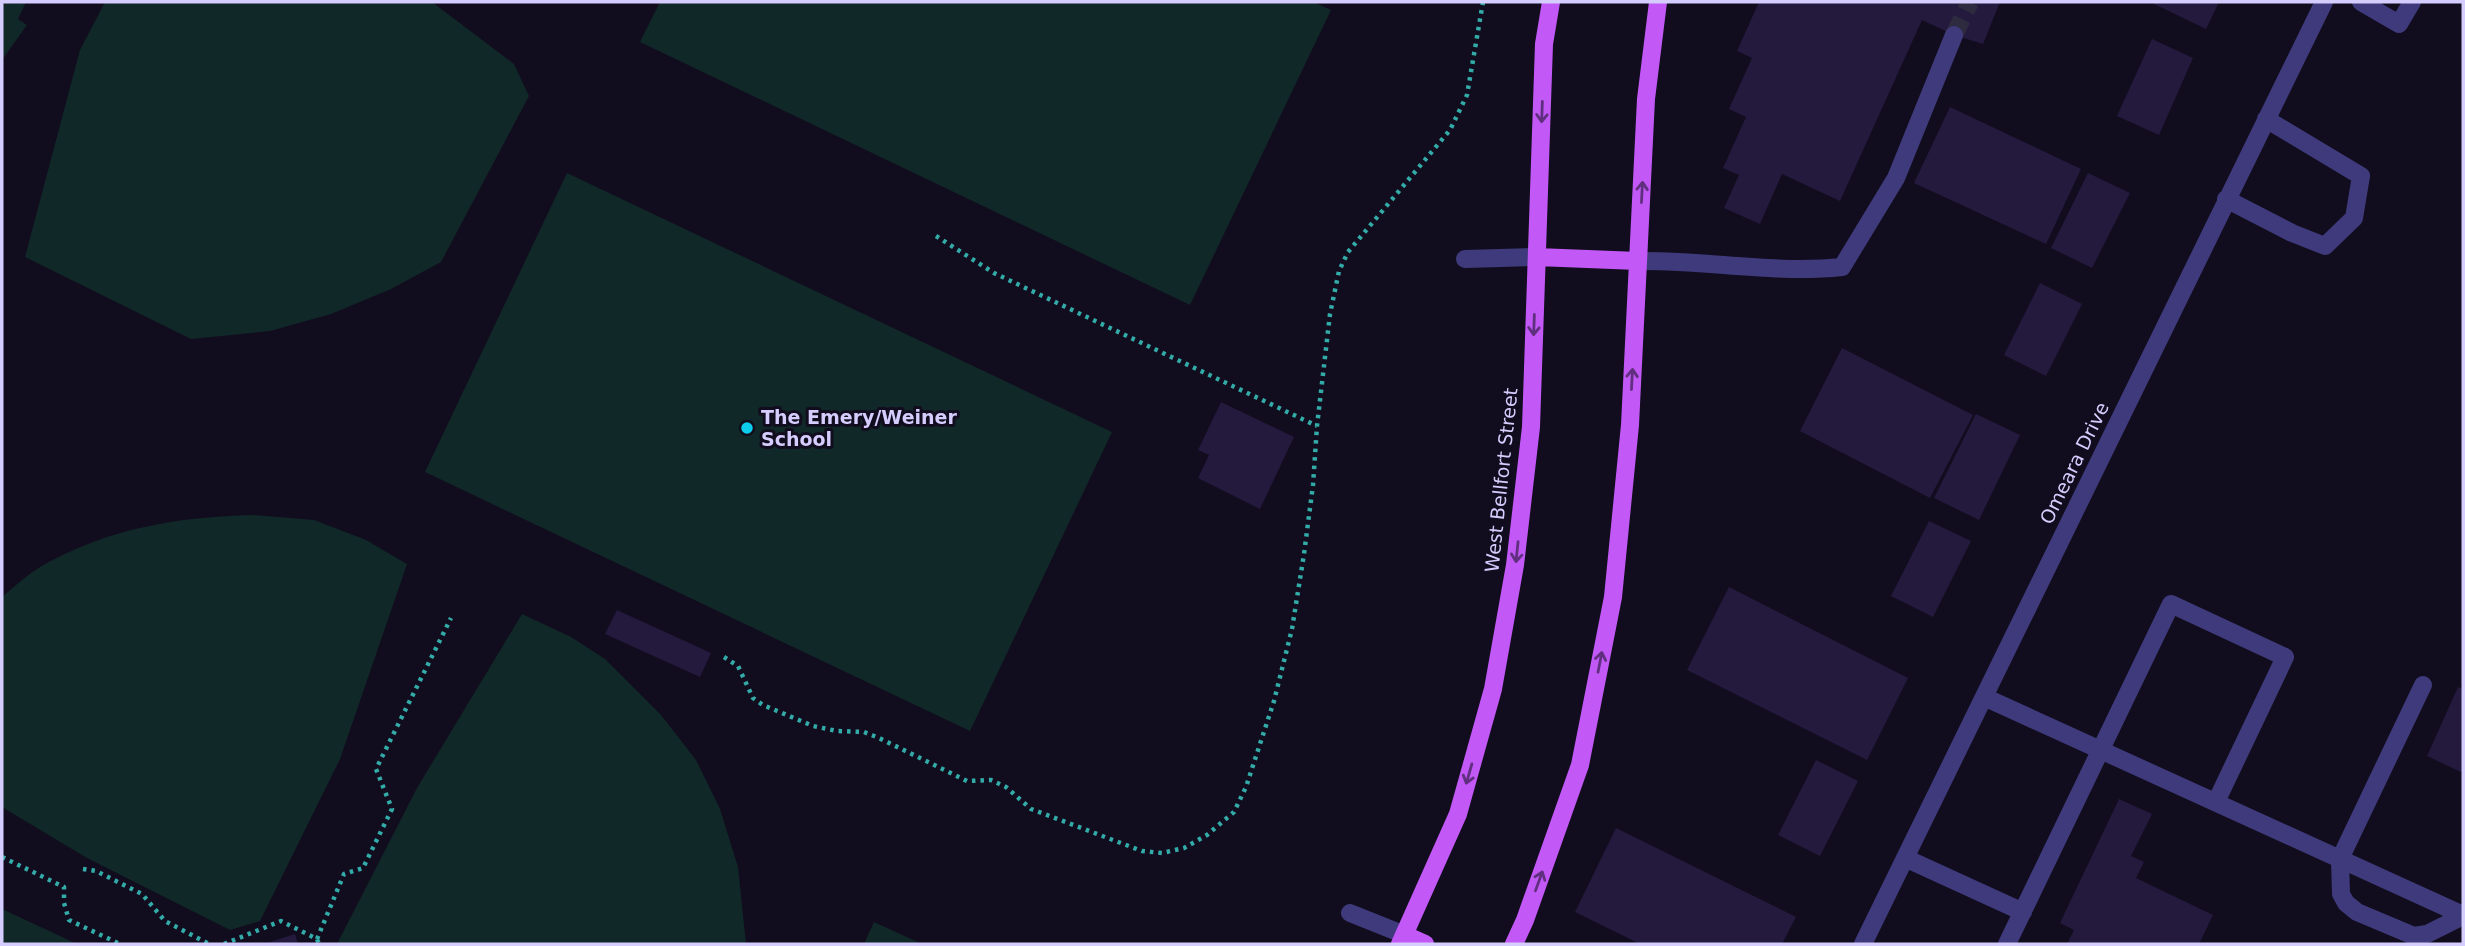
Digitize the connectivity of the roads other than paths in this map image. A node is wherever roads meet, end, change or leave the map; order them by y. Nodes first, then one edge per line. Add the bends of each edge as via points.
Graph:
1 (1552, 2) edge
2 (1658, 2) edge
3 (2324, 2) edge
4 (2361, 2) edge
5 (2412, 2) edge
6 (1954, 35) tunnel mouth
7 (2266, 119) junction
8 (2226, 199) junction
9 (1537, 257) junction
10 (1465, 259) dead end
11 (1638, 261) junction
12 (2423, 685) dead end
13 (1984, 697) junction
14 (2101, 750) junction
15 (2216, 802) junction
16 (1905, 858) junction
17 (2340, 859) junction
18 (2022, 912) junction
19 (1350, 913) dead end
20 (2463, 915) edge
21 (1402, 940) edge
22 (1425, 944) edge
23 (1514, 944) edge
24 (1863, 944) edge
25 (2007, 944) edge

1 -> 9 main road, West Bellfort Street via 1544,44
11 -> 2 main road via 1646,99
3 - 7 street, Omeara Drive
4 - 5 street via 2399,24
6 - 11 street via 1896,178 1842,267 1807,271
7 - 8 street, Omeara Drive
7 - 8 street via 2361,176 2354,218 2325,246
8 - 13 street, Omeara Drive
9 - 10 street
9 - 11 main road
9 -> 21 main road, West Bellfort Street via 1531,427 1515,565 1493,689 1458,814
23 -> 11 main road via 1580,765 1613,597 1630,425
12 - 17 street
13 - 14 street
13 - 16 street, Omeara Drive
14 - 15 street
14 - 15 street via 2172,604 2285,657
14 - 18 street
15 - 17 street
16 - 18 street
16 - 24 street, Omeara Drive
17 - 20 street
17 - 20 street via 2341,894 2357,912 2414,936
18 - 25 street
19 - 21 street
21 - 22 main road

